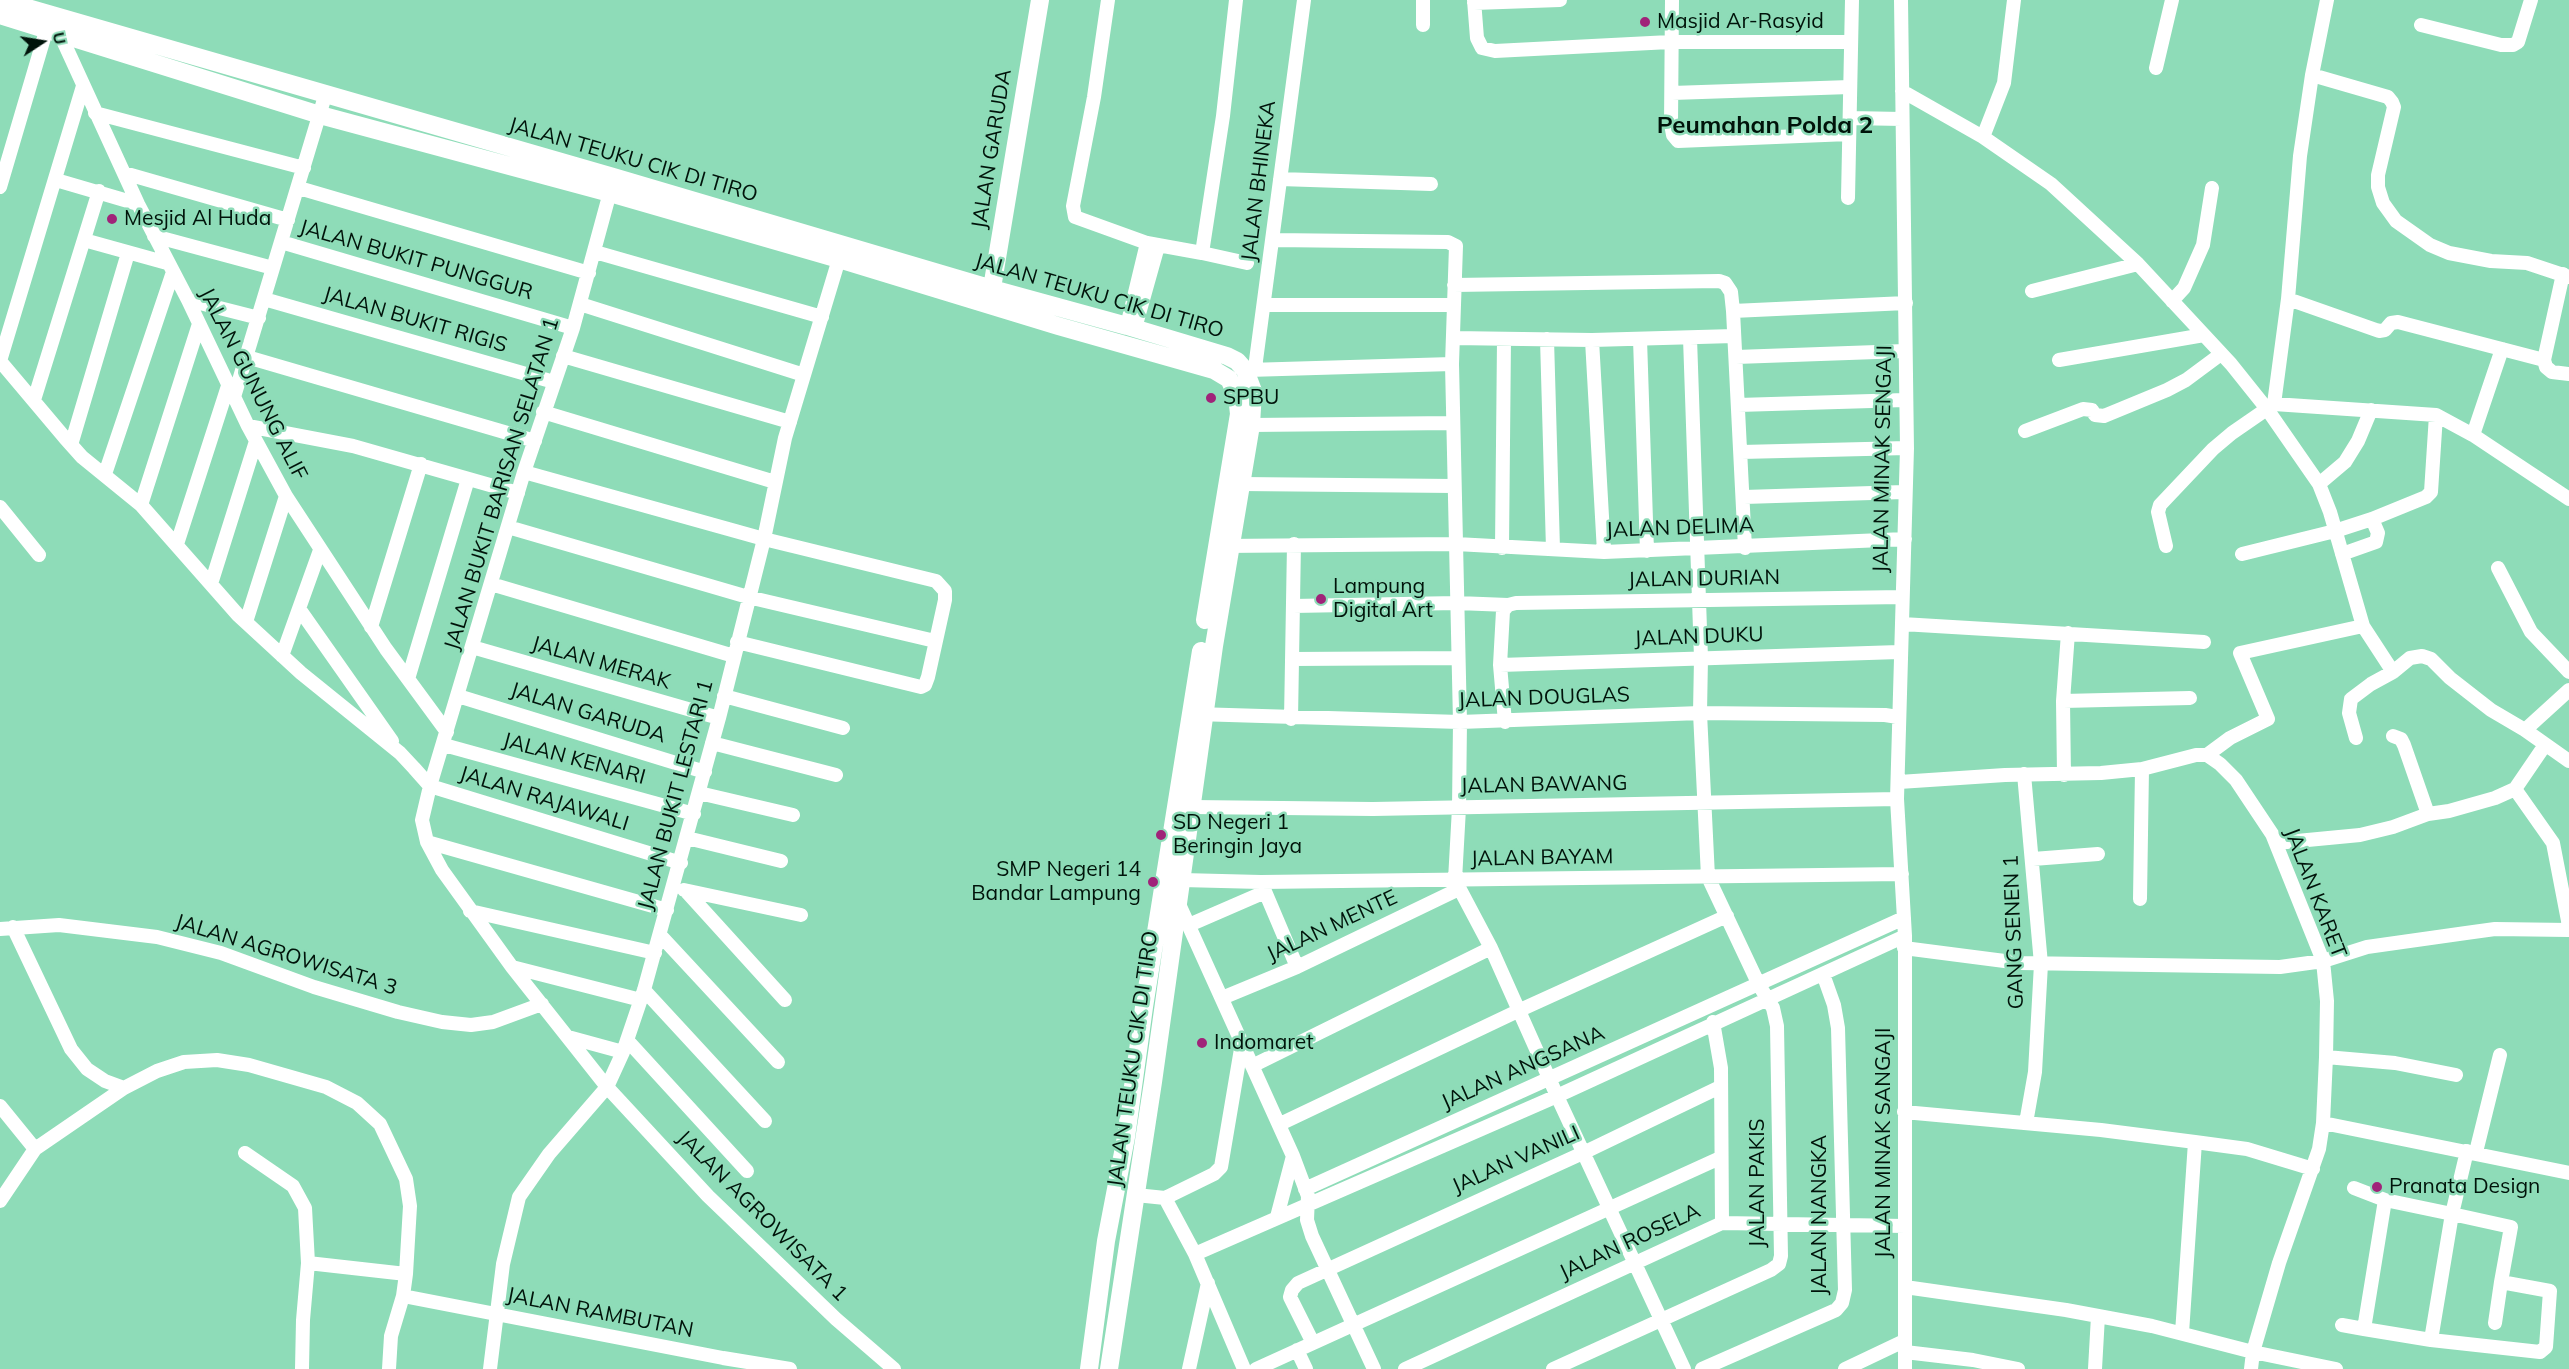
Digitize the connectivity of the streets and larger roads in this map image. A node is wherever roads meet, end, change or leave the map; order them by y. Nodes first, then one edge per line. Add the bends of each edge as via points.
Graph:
1 (0, 0) edge
2 (1040, 0) edge
3 (1108, 0) edge
4 (1236, 0) edge
5 (1304, 0) edge
6 (1424, 0) edge
7 (1560, 0) edge
8 (1672, 0) edge
9 (1852, 0) edge
10 (1901, 0) edge
11 (2014, 0) edge
12 (2172, 0) edge
13 (2327, 0) edge
14 (2530, 0) edge
15 (1474, 2) edge
16 (0, 15) edge
17 (1424, 25) dead end
18 (2421, 25) dead end
19 (52, 26) junction
20 (1670, 42) junction
21 (1851, 42) junction
22 (2156, 68) dead end
23 (2312, 75) junction
24 (83, 86) junction
25 (1850, 87) junction
26 (1902, 91) junction
27 (1672, 93) junction
28 (326, 96) junction
29 (95, 113) junction
30 (320, 115) junction
31 (1850, 118) junction
32 (1902, 119) junction
33 (1849, 134) junction
34 (1983, 137) junction
35 (304, 168) junction
36 (124, 173) junction
37 (1280, 179) junction
38 (56, 180) junction
39 (1431, 184) dead end
40 (612, 185) junction
41 (0, 187) edge
42 (299, 188) junction
43 (2212, 188) dead end
44 (99, 191) junction
45 (1848, 198) dead end
46 (138, 204) junction
47 (288, 220) junction
48 (154, 236) junction
49 (84, 240) junction
50 (1273, 240) junction
51 (281, 242) junction
52 (1152, 244) junction
53 (595, 252) junction
54 (128, 253) junction
55 (1203, 253) junction
56 (839, 259) junction
57 (1247, 263) dead end
58 (2138, 264) junction
59 (170, 268) junction
60 (273, 268) junction
61 (589, 273) junction
62 (2566, 276) edge
63 (1454, 285) junction
64 (2032, 291) dead end
65 (990, 297) junction
66 (2288, 298) junction
67 (264, 299) junction
68 (188, 300) junction
69 (2172, 301) junction
70 (1906, 303) junction
71 (580, 304) junction
72 (1264, 304) junction
73 (1454, 305) junction
74 (1733, 311) junction
75 (822, 317) junction
76 (259, 318) junction
77 (200, 324) junction
78 (1131, 327) junction
79 (573, 328) junction
80 (2204, 335) junction
81 (1734, 336) junction
82 (1453, 338) junction
83 (1690, 338) junction
84 (1504, 339) junction
85 (1547, 339) junction
86 (1640, 339) junction
87 (1592, 340) junction
88 (2502, 349) junction
89 (1905, 351) junction
90 (2221, 354) junction
91 (563, 356) junction
92 (247, 357) junction
93 (1736, 357) junction
94 (2059, 360) dead end
95 (2544, 360) junction
96 (0, 361) edge
97 (1452, 364) junction
98 (1250, 369) junction
99 (2569, 374) edge
100 (804, 375) junction
101 (554, 382) junction
102 (231, 392) junction
103 (1905, 399) junction
104 (34, 400) junction
105 (1738, 405) junction
106 (2271, 407) junction
107 (2371, 410) junction
108 (543, 412) junction
109 (2436, 415) junction
110 (790, 422) junction
111 (1453, 423) junction
112 (1251, 425) junction
113 (248, 426) junction
114 (2025, 431) dead end
115 (2473, 435) junction
116 (256, 441) junction
117 (535, 441) junction
118 (71, 445) junction
119 (1906, 448) junction
120 (1741, 452) junction
121 (421, 464) junction
122 (524, 472) junction
123 (105, 474) junction
124 (468, 479) junction
125 (775, 482) junction
126 (1241, 483) junction
127 (2319, 484) junction
128 (1454, 486) junction
129 (1904, 492) junction
130 (518, 493) junction
131 (286, 496) junction
132 (1744, 497) junction
133 (2569, 499) edge
134 (141, 505) junction
135 (0, 507) edge
136 (2372, 519) junction
137 (508, 526) junction
138 (2335, 531) junction
139 (764, 539) junction
140 (1905, 539) junction
141 (177, 544) junction
142 (1294, 544) junction
143 (1456, 544) junction
144 (1224, 546) junction
145 (2166, 546) dead end
146 (1502, 548) junction
147 (1745, 548) junction
148 (1553, 549) junction
149 (1697, 549) junction
150 (320, 550) junction
151 (1647, 551) junction
152 (1605, 552) junction
153 (2242, 554) dead end
154 (2342, 554) junction
155 (39, 555) dead end
156 (2498, 568) dead end
157 (211, 584) junction
158 (491, 584) junction
159 (748, 597) junction
160 (1902, 597) junction
161 (1698, 600) junction
162 (1457, 603) junction
163 (1508, 605) junction
164 (1293, 606) junction
165 (300, 610) junction
166 (246, 622) junction
167 (1902, 624) junction
168 (2363, 626) junction
169 (371, 627) junction
170 (2068, 633) junction
171 (935, 641) junction
172 (2204, 642) dead end
173 (472, 647) junction
174 (735, 649) junction
175 (1899, 652) junction
176 (282, 656) junction
177 (1457, 658) junction
178 (1701, 658) junction
179 (1292, 659) junction
180 (1500, 665) junction
181 (2393, 672) junction
182 (2569, 672) edge
183 (408, 679) junction
184 (2569, 690) edge
185 (458, 696) junction
186 (724, 696) junction
187 (2190, 698) dead end
188 (2063, 701) junction
189 (1700, 712) junction
190 (1198, 714) junction
191 (1898, 717) junction
192 (719, 718) junction
193 (1291, 718) junction
194 (1460, 722) junction
195 (1505, 722) junction
196 (843, 728) dead end
197 (2525, 730) junction
198 (2393, 736) dead end
199 (445, 738) junction
200 (2356, 738) dead end
201 (712, 743) junction
202 (2545, 745) junction
203 (400, 753) junction
204 (2207, 755) junction
205 (2569, 761) edge
206 (2142, 769) junction
207 (705, 772) junction
208 (2024, 774) junction
209 (836, 775) dead end
210 (2064, 775) junction
211 (1899, 782) junction
212 (430, 786) junction
213 (2515, 789) junction
214 (699, 793) junction
215 (1897, 799) junction
216 (1705, 804) junction
217 (1192, 807) junction
218 (1459, 808) junction
219 (694, 814) junction
220 (2428, 814) junction
221 (793, 815) dead end
222 (687, 838) junction
223 (427, 842) junction
224 (2276, 843) junction
225 (2098, 854) dead end
226 (2033, 859) junction
227 (781, 861) dead end
228 (2564, 861) edge
229 (681, 863) junction
230 (1902, 874) junction
231 (1708, 877) junction
232 (1182, 880) junction
233 (1457, 885) junction
234 (1263, 887) junction
235 (681, 888) junction
236 (2140, 899) dead end
237 (667, 910) junction
238 (470, 911) junction
239 (801, 915) dead end
240 (1726, 916) junction
241 (1904, 918) junction
242 (7, 928) edge
243 (2569, 928) edge
244 (1173, 931) junction
245 (660, 935) junction
246 (1905, 942) junction
247 (1491, 948) junction
248 (655, 953) junction
249 (2323, 961) junction
250 (2041, 964) junction
251 (512, 967) junction
252 (1297, 967) junction
253 (1823, 974) junction
254 (1759, 985) junction
255 (642, 995) junction
256 (1222, 998) junction
257 (1768, 999) junction
258 (785, 1000) dead end
259 (542, 1004) junction
260 (1520, 1010) junction
261 (1713, 1022) junction
262 (568, 1037) junction
263 (1242, 1043) junction
264 (625, 1046) junction
265 (2500, 1054) dead end
266 (2326, 1057) junction
267 (778, 1062) dead end
268 (1252, 1066) junction
269 (2456, 1075) dead end
270 (1549, 1079) junction
271 (607, 1087) junction
272 (1720, 1087) junction
273 (124, 1088) junction
274 (1557, 1096) junction
275 (0, 1106) edge
276 (1904, 1112) junction
277 (765, 1121) dead end
278 (2026, 1123) junction
279 (2323, 1123) junction
280 (1280, 1124) junction
281 (1145, 1135) junction
282 (1126, 1137) junction
283 (2196, 1142) junction
284 (35, 1149) junction
285 (2471, 1152) junction
286 (245, 1153) dead end
287 (1584, 1153) junction
288 (1293, 1156) junction
289 (1720, 1158) junction
290 (2313, 1169) junction
291 (747, 1171) dead end
292 (2569, 1173) edge
293 (2354, 1188) dead end
294 (1305, 1189) junction
295 (1139, 1195) junction
296 (1165, 1198) junction
297 (2385, 1200) junction
298 (0, 1201) edge
299 (1308, 1204) junction
300 (1611, 1208) junction
301 (2452, 1214) junction
302 (1277, 1217) junction
303 (1722, 1223) junction
304 (1779, 1224) junction
305 (1844, 1226) junction
306 (1905, 1226) junction
307 (1195, 1254) junction
308 (1635, 1262) junction
309 (308, 1263) junction
310 (1327, 1269) junction
311 (406, 1274) junction
312 (2501, 1282) junction
313 (1208, 1283) junction
314 (1905, 1287) junction
315 (403, 1296) junction
316 (496, 1313) junction
317 (2098, 1316) junction
318 (1660, 1318) junction
319 (2495, 1323) dead end
320 (1354, 1324) junction
321 (2342, 1325) dead end
322 (2364, 1329) junction
323 (2182, 1333) junction
324 (2431, 1340) junction
325 (1313, 1343) junction
326 (1904, 1346) junction
327 (1298, 1350) junction
328 (2253, 1352) junction
329 (302, 1369) edge
330 (389, 1369) edge
331 (489, 1369) edge
332 (790, 1369) edge
333 (894, 1369) edge
334 (1089, 1369) edge
335 (1109, 1369) edge
336 (1116, 1369) edge
337 (1189, 1369) edge
338 (1244, 1369) edge
339 (1256, 1369) edge
340 (1306, 1369) edge
341 (1374, 1369) edge
342 (1405, 1369) edge
343 (1553, 1369) edge
344 (1684, 1369) edge
345 (1702, 1369) edge
346 (1845, 1369) edge
347 (1905, 1369) edge
348 (2018, 1369) edge
349 (2095, 1369) edge
350 (2251, 1369) edge
351 (2336, 1369) edge

1 - 19 street, JALAN TEUKU CIK DI TIRO
2 - 65 street, JALAN GARUDA
3 - 52 street via 1074,213 1078,219
4 - 55 street
5 - 37 street, JALAN BHINEKA
6 - 17 street
7 - 15 street
8 - 20 street
9 - 21 street
10 - 26 street, JALAN MINAK SENGAJI
11 - 34 street via 2004,83
12 - 22 street
13 - 23 street
14 - 18 street via 2513,45
15 - 20 street via 1477,38 1482,48 1495,51
16 - 19 street, JALAN TEUKU CIK DI TIRO
19 - 24 street, JALAN GUNUNG ALIF
19 - 28 street, JALAN TEUKU CIK DI TIRO
19 - 30 street, JALAN TEUKU CIK DI TIRO
19 - 41 street
20 - 21 street
20 - 27 street
21 - 25 street
23 - 62 street via 2388,97 2392,102 2378,187 2396,221 2449,254 2528,263
23 - 66 street via 2300,156
24 - 29 street, JALAN GUNUNG ALIF
24 - 38 street
25 - 27 street
25 - 31 street
26 - 32 street, JALAN MINAK SENGAJI
26 - 34 street
27 - 33 street via 1671,124 1678,141
28 - 30 street
28 - 40 street, JALAN TEUKU CIK DI TIRO
29 - 35 street
29 - 36 street, JALAN GUNUNG ALIF
30 - 35 street
30 - 40 street, JALAN TEUKU CIK DI TIRO
31 - 32 street
31 - 33 street
32 - 70 street, JALAN MINAK SENGAJI
33 - 45 street
34 - 58 street via 2051,184
35 - 42 street
36 - 46 street, JALAN GUNUNG ALIF
36 - 47 street
37 - 39 street
37 - 50 street, JALAN BHINEKA
38 - 44 street
38 - 96 street
40 - 53 street, JALAN BUKIT BARISAN SELATAN 1
40 - 56 street, JALAN TEUKU CIK DI TIRO
40 - 65 street, JALAN TEUKU CIK DI TIRO
42 - 47 street
42 - 61 street
43 - 69 street via 2203,245 2184,288
44 - 46 street
44 - 49 street
46 - 48 street, JALAN GUNUNG ALIF
47 - 51 street
48 - 59 street, JALAN GUNUNG ALIF
48 - 60 street
49 - 54 street
49 - 104 street
50 - 63 street via 1453,243
50 - 72 street, JALAN BHINEKA
51 - 60 street
51 - 79 street, JALAN BUKIT PUNGGUR
52 - 55 street
52 - 78 street
53 - 61 street, JALAN BUKIT BARISAN SELATAN 1
53 - 75 street
54 - 59 street
54 - 118 street
55 - 57 street
56 - 65 street, JALAN TEUKU CIK DI TIRO
56 - 75 street, JALAN BUKIT LESTARI 1
58 - 64 street
58 - 69 street
59 - 68 street, JALAN GUNUNG ALIF
59 - 123 street
60 - 67 street
61 - 71 street, JALAN BUKIT BARISAN SELATAN 1
62 - 95 street
63 - 73 street
63 - 74 street via 1719,280 1731,292
65 - 78 street, JALAN TEUKU CIK DI TIRO
65 - 144 street, JALAN TEUKU CIK DI TIRO via 1214,369 1228,379 1237,396 1239,414
66 - 88 street via 2379,331 2398,322
66 - 106 street
67 - 76 street
67 - 101 street, JALAN BUKIT RIGIS
68 - 76 street
68 - 77 street, JALAN GUNUNG ALIF
69 - 80 street
70 - 74 street
70 - 89 street, JALAN MINAK SENGAJI
71 - 79 street, JALAN BUKIT BARISAN SELATAN 1
71 - 100 street
72 - 73 street
72 - 98 street, JALAN BHINEKA
73 - 82 street
74 - 81 street
75 - 100 street, JALAN BUKIT LESTARI 1
76 - 92 street
77 - 102 street, JALAN GUNUNG ALIF
77 - 134 street
78 - 98 street, JALAN TEUKU CIK DI TIRO via 1227,356
79 - 91 street, JALAN BUKIT BARISAN SELATAN 1
80 - 90 street
80 - 94 street
81 - 83 street
81 - 93 street
82 - 84 street
82 - 97 street
83 - 86 street
83 - 149 street
84 - 85 street
84 - 146 street
85 - 87 street
85 - 148 street
86 - 87 street
86 - 151 street
87 - 152 street
88 - 95 street
88 - 115 street
89 - 93 street
89 - 103 street, JALAN MINAK SENGAJI
90 - 106 street
90 - 114 street via 2186,380 2104,416 2083,409
91 - 101 street, JALAN BUKIT BARISAN SELATAN 1
91 - 110 street
92 - 102 street
92 - 117 street
93 - 105 street
95 - 99 street via 2552,372
96 - 104 street
97 - 98 street
97 - 111 street
98 - 112 street, JALAN TEUKU CIK DI TIRO
100 - 110 street, JALAN BUKIT LESTARI 1
101 - 108 street, JALAN BUKIT BARISAN SELATAN 1
102 - 113 street, JALAN GUNUNG ALIF
102 - 141 street
103 - 105 street
103 - 119 street, JALAN MINAK SENGAJI
104 - 118 street
105 - 120 street
106 - 107 street
106 - 127 street
106 - 145 street via 2213,449 2160,505
107 - 109 street
107 - 127 street via 2345,462
108 - 117 street, JALAN BUKIT BARISAN SELATAN 1
108 - 125 street
109 - 115 street
109 - 136 street via 2430,492
110 - 125 street, JALAN BUKIT LESTARI 1
111 - 112 street
111 - 128 street
112 - 126 street, JALAN TEUKU CIK DI TIRO
113 - 116 street, JALAN GUNUNG ALIF
113 - 121 street
115 - 133 street
116 - 131 street, JALAN GUNUNG ALIF
116 - 157 street
117 - 122 street, JALAN BUKIT BARISAN SELATAN 1
118 - 123 street
119 - 120 street
119 - 129 street, JALAN MINAK SENGAJI
120 - 132 street
121 - 124 street
121 - 169 street
122 - 130 street, JALAN BUKIT BARISAN SELATAN 1
122 - 139 street
123 - 134 street
124 - 130 street
124 - 183 street
125 - 139 street, JALAN BUKIT LESTARI 1
126 - 128 street
126 - 144 street, JALAN TEUKU CIK DI TIRO
127 - 138 street
128 - 143 street
129 - 132 street
129 - 140 street, JALAN MINAK SENGAJI
130 - 137 street, JALAN BUKIT BARISAN SELATAN 1
131 - 150 street, JALAN GUNUNG ALIF
131 - 166 street
132 - 147 street
134 - 141 street
135 - 155 street
136 - 138 street
136 - 154 street via 2378,533 2376,542
137 - 158 street, JALAN BUKIT BARISAN SELATAN 1
137 - 159 street
138 - 153 street
138 - 154 street
139 - 159 street, JALAN BUKIT LESTARI 1
139 - 171 street via 936,581 945,591 945,600
140 - 147 street, JALAN DELIMA
140 - 160 street, JALAN MINAK SENGAJI
141 - 157 street
142 - 143 street, JALAN DELIMA
142 - 144 street, JALAN DELIMA
142 - 164 street
143 - 146 street, JALAN DELIMA
143 - 162 street
144 - 190 street, JALAN TEUKU CIK DI TIRO
146 - 148 street, JALAN DELIMA
147 - 149 street, JALAN DELIMA
148 - 152 street, JALAN DELIMA
149 - 151 street, JALAN DELIMA
149 - 161 street
150 - 165 street
150 - 169 street, JALAN GUNUNG ALIF
151 - 152 street, JALAN DELIMA
154 - 168 street
156 - 182 street via 2531,632
157 - 166 street
158 - 173 street, JALAN BUKIT BARISAN SELATAN 1
158 - 174 street
159 - 171 street
159 - 174 street, JALAN BUKIT LESTARI 1
160 - 161 street, JALAN DURIAN
160 - 167 street, JALAN MINAK SENGAJI
161 - 163 street, JALAN DURIAN
161 - 178 street
162 - 163 street, JALAN DURIAN
162 - 164 street, JALAN DURIAN
162 - 177 street
163 - 180 street via 1503,611
164 - 179 street
165 - 176 street
165 - 203 street
166 - 176 street
167 - 170 street
167 - 175 street, JALAN MINAK SENGAJI
168 - 181 street
168 - 204 street via 2240,653 2268,719
169 - 183 street, JALAN GUNUNG ALIF
170 - 172 street
170 - 188 street
171 - 174 street via 926,685 917,688
173 - 185 street, JALAN BUKIT BARISAN SELATAN 1
173 - 192 street, JALAN MERAK
174 - 186 street, JALAN BUKIT LESTARI 1
175 - 178 street, JALAN DUKU
175 - 191 street, JALAN MINAK SENGAJI
176 - 203 street
177 - 179 street
177 - 194 street
178 - 180 street, JALAN DUKU
178 - 189 street
179 - 193 street
180 - 195 street
181 - 197 street via 2410,658 2431,659 2491,710
181 - 200 street via 2351,699 2349,713
183 - 199 street, JALAN GUNUNG ALIF
184 - 197 street
185 - 199 street, JALAN BUKIT BARISAN SELATAN 1
185 - 207 street, JALAN GARUDA
186 - 192 street, JALAN BUKIT LESTARI 1
186 - 196 street
187 - 188 street
188 - 210 street
189 - 191 street, JALAN DOUGLAS
189 - 195 street, JALAN DOUGLAS
189 - 216 street
190 - 193 street, JALAN DOUGLAS
190 - 217 street, JALAN TEUKU CIK DI TIRO
190 - 244 street, JALAN TEUKU CIK DI TIRO
191 - 211 street, JALAN MINAK SENGAJI
192 - 201 street, JALAN BUKIT LESTARI 1
193 - 194 street, JALAN DOUGLAS
194 - 195 street, JALAN DOUGLAS
194 - 218 street
197 - 202 street
198 - 220 street via 2404,745
199 - 212 street, JALAN BUKIT BARISAN SELATAN 1
199 - 219 street, JALAN KENARI
201 - 207 street, JALAN BUKIT LESTARI 1
201 - 209 street
202 - 205 street
202 - 213 street
203 - 212 street
204 - 206 street
204 - 224 street, JALAN KARET via 2236,780
206 - 210 street
206 - 236 street
207 - 214 street, JALAN BUKIT LESTARI 1
208 - 210 street
208 - 211 street
208 - 226 street, GANG SENEN 1
211 - 215 street, JALAN MINAK SENGAJI
212 - 223 street, JALAN BUKIT BARISAN SELATAN 1 via 422,820
212 - 229 street, JALAN RAJAWALI
213 - 220 street
213 - 228 street
214 - 219 street, JALAN BUKIT LESTARI 1
214 - 221 street
215 - 216 street, JALAN BAWANG
215 - 230 street, JALAN MINAK SENGAJI
216 - 218 street, JALAN BAWANG
216 - 231 street
217 - 218 street, JALAN BAWANG
217 - 232 street, JALAN TEUKU CIK DI TIRO
218 - 233 street
219 - 222 street, JALAN BUKIT LESTARI 1
220 - 224 street via 2360,835
222 - 227 street
222 - 229 street, JALAN BUKIT LESTARI 1
223 - 237 street
223 - 238 street, JALAN AGROWISATA 1
224 - 249 street, JALAN KARET
225 - 226 street
226 - 250 street, GANG SENEN 1
228 - 243 street
229 - 235 street, JALAN BUKIT LESTARI 1
230 - 231 street, JALAN BAYAM
230 - 241 street, JALAN MINAK SENGAJI
231 - 233 street, JALAN BAYAM
231 - 240 street
232 - 234 street, JALAN BAYAM
232 - 244 street, JALAN TEUKU CIK DI TIRO
233 - 234 street, JALAN BAYAM
233 - 247 street, JALAN ANGSANA
233 - 252 street, JALAN MENTE
234 - 244 street
234 - 252 street
235 - 237 street, JALAN BUKIT LESTARI 1
235 - 239 street
235 - 258 street
237 - 245 street, JALAN BUKIT LESTARI 1
238 - 248 street
238 - 251 street, JALAN AGROWISATA 1
240 - 254 street
240 - 260 street
241 - 246 street, JALAN MINAK SANGAJI
241 - 254 street, JALAN ANGSANA
242 - 259 street, JALAN AGROWISATA 3 via 59,926 158,937 221,953 314,987 442,1022 493,1022
242 - 273 street via 71,1049 87,1069
243 - 249 street via 2495,929 2367,947
244 - 256 street
244 - 281 street, JALAN TEUKU CIK DI TIRO
244 - 282 street, JALAN TEUKU CIK DI TIRO
245 - 248 street, JALAN BUKIT LESTARI 1
245 - 267 street
246 - 250 street
246 - 253 street
246 - 276 street, JALAN MINAK SANGAJI
247 - 260 street, JALAN ANGSANA
247 - 268 street
248 - 255 street, JALAN BUKIT LESTARI 1
249 - 250 street via 2280,967 2222,968
249 - 266 street, JALAN KARET
250 - 278 street, GANG SENEN 1 via 2035,1072
251 - 255 street
251 - 259 street, JALAN AGROWISATA 1
252 - 256 street, JALAN MENTE
253 - 257 street
253 - 305 street, JALAN NANGKA via 1838,1028
254 - 257 street, JALAN PAKIS
254 - 270 street, JALAN ANGSANA
255 - 264 street, JALAN BUKIT LESTARI 1
255 - 277 street
256 - 263 street
257 - 261 street
257 - 304 street, JALAN PAKIS via 1777,1026 1779,1055
259 - 262 street, JALAN AGROWISATA 1
260 - 270 street, JALAN ANGSANA
260 - 280 street
261 - 272 street, JALAN ROSELA
261 - 274 street
262 - 264 street
262 - 271 street, JALAN AGROWISATA 1
263 - 268 street
263 - 296 street via 1221,1167
264 - 271 street, JALAN BUKIT LESTARI 1
264 - 291 street
265 - 285 street
266 - 269 street via 2395,1063
266 - 279 street, JALAN KARET
268 - 280 street
270 - 274 street, JALAN ANGSANA
270 - 294 street, JALAN ANGSANA
271 - 316 street, JALAN BUKIT LESTARI 1 via 549,1154 519,1197
271 - 333 street, JALAN AGROWISATA 1 via 708,1196
272 - 287 street, JALAN VANILI
272 - 289 street, JALAN ROSELA
273 - 284 street
273 - 311 street via 184,1062 217,1060 326,1087 357,1103 380,1124 406,1179 410,1206
274 - 287 street, JALAN ANGSANA
274 - 299 street
275 - 284 street
276 - 278 street
276 - 306 street, JALAN MINAK SANGAJI
278 - 283 street
279 - 285 street
279 - 290 street, JALAN KARET
280 - 288 street
281 - 282 street
281 - 295 street, JALAN TEUKU CIK DI TIRO
282 - 334 street, JALAN TEUKU CIK DI TIRO via 1106,1241
283 - 290 street via 2247,1149
283 - 323 street
284 - 298 street
285 - 292 street
285 - 301 street
286 - 309 street via 293,1186 299,1195 305,1208
287 - 300 street, JALAN ANGSANA
287 - 310 street, JALAN VANILI
288 - 294 street
288 - 302 street
289 - 300 street
289 - 303 street, JALAN ROSELA
290 - 328 street, JALAN KARET via 2279,1263
293 - 297 street
294 - 299 street
295 - 296 street
295 - 335 street, JALAN TEUKU CIK DI TIRO
295 - 336 street
296 - 307 street
297 - 301 street
297 - 322 street
299 - 302 street
299 - 310 street via 1309,1229
300 - 308 street, JALAN ANGSANA
300 - 320 street
301 - 312 street via 2511,1227
301 - 324 street
302 - 307 street
303 - 304 street
303 - 308 street, JALAN ROSELA
304 - 305 street
304 - 318 street, JALAN PAKIS via 1779,1264
305 - 306 street
305 - 345 street, JALAN NANGKA via 1845,1290 1836,1310
306 - 314 street, JALAN MINAK SANGAJI
307 - 313 street
308 - 318 street, JALAN ANGSANA
308 - 342 street, JALAN ROSELA
309 - 311 street
309 - 329 street
310 - 320 street
310 - 325 street, JALAN VANILI via 1298,1283 1290,1298
311 - 315 street
312 - 319 street
312 - 324 street via 2550,1291 2543,1350
313 - 337 street
313 - 338 street
314 - 317 street
314 - 326 street, JALAN MINAK SANGAJI
315 - 316 street, JALAN RAMBUTAN
315 - 330 street via 391,1336
316 - 331 street, JALAN BUKIT LESTARI 1
316 - 332 street, JALAN RAMBUTAN
317 - 323 street
317 - 349 street
318 - 343 street, JALAN PAKIS
318 - 344 street, JALAN ANGSANA
320 - 325 street
320 - 341 street
321 - 322 street
322 - 324 street
323 - 328 street
325 - 327 street
326 - 346 street
326 - 347 street, JALAN MINAK SANGAJI
326 - 348 street
327 - 339 street
327 - 340 street
328 - 350 street, JALAN KARET
328 - 351 street

